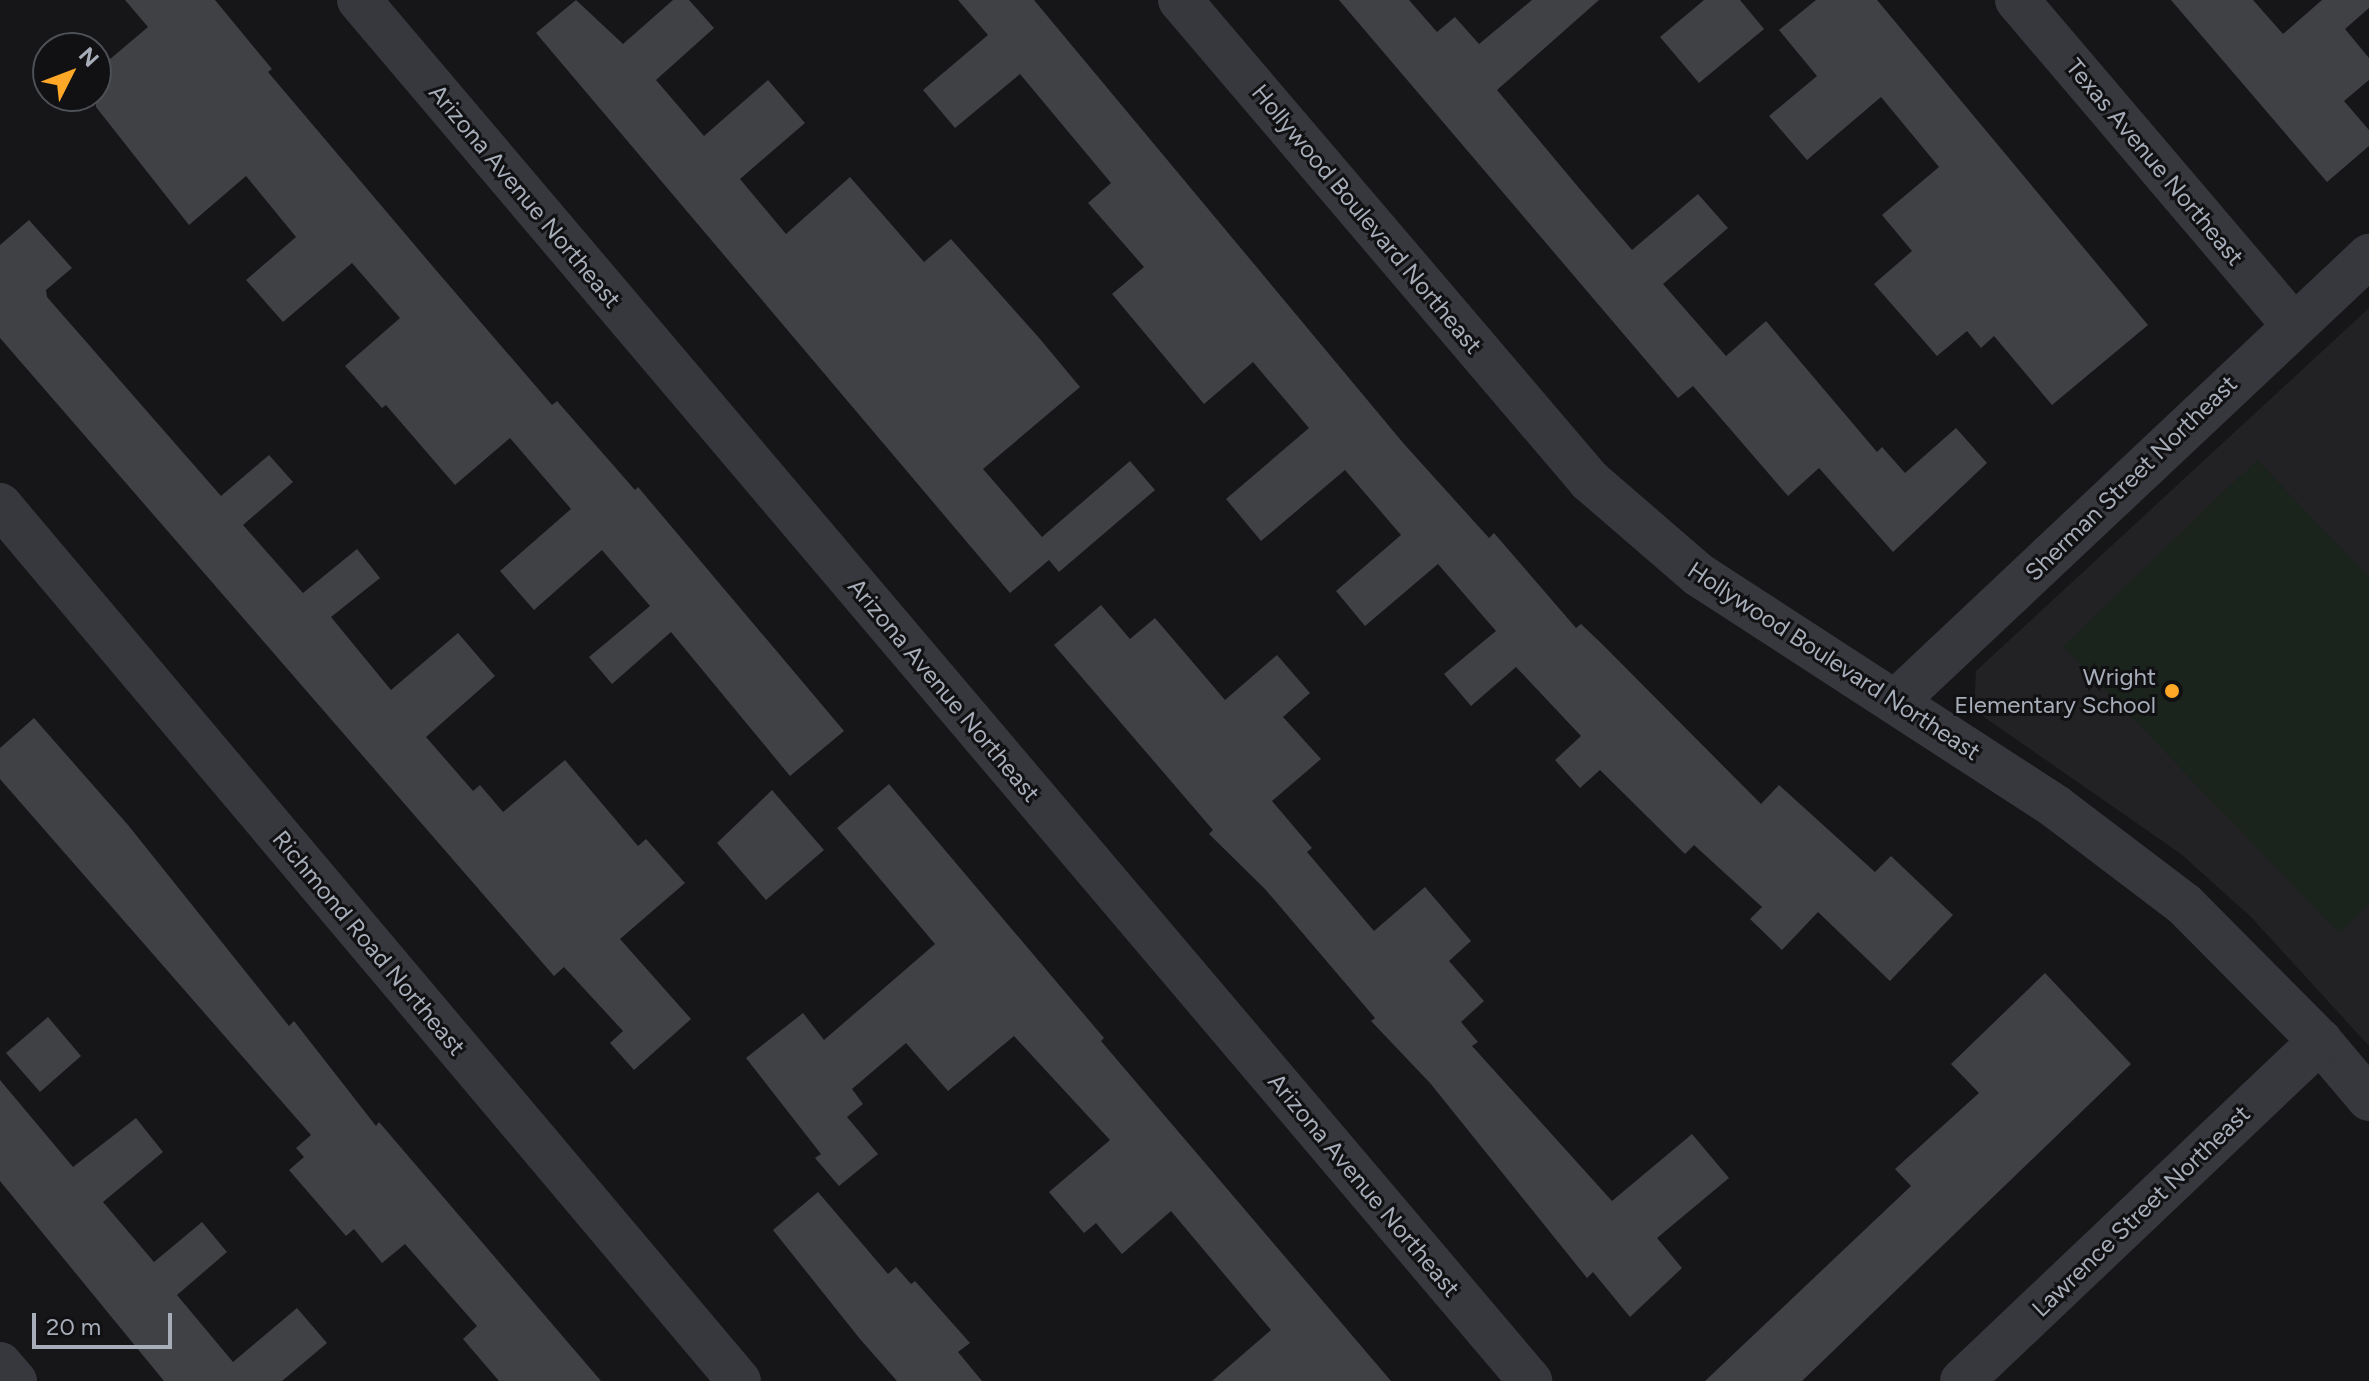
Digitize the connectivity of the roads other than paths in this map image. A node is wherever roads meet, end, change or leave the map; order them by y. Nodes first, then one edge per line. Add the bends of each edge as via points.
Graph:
1 (359, 0) edge
2 (1180, 0) edge
3 (2017, 0) edge
4 (2369, 256) edge
5 (2293, 324) junction
6 (0, 505) edge
7 (1895, 702) junction
8 (2320, 1041) junction
9 (2369, 1099) edge
10 (0, 1364) edge
11 (15, 1381) edge
12 (739, 1381) edge
13 (1530, 1381) edge
14 (1962, 1381) edge

1 - 13 street, Arizona Avenue Northeast
2 - 7 street, Hollywood Boulevard Northeast via 1590,481 1699,575
3 - 5 street, Texas Avenue Northeast
4 - 5 street, Sherman Street Northeast
5 - 7 street, Sherman Street Northeast
6 - 12 street, Richmond Road Northeast
7 - 8 street, Hollywood Boulevard Northeast via 2056,807 2184,904
8 - 9 street, Hollywood Boulevard Northeast
8 - 14 street, Lawrence Street Northeast
10 - 11 street

